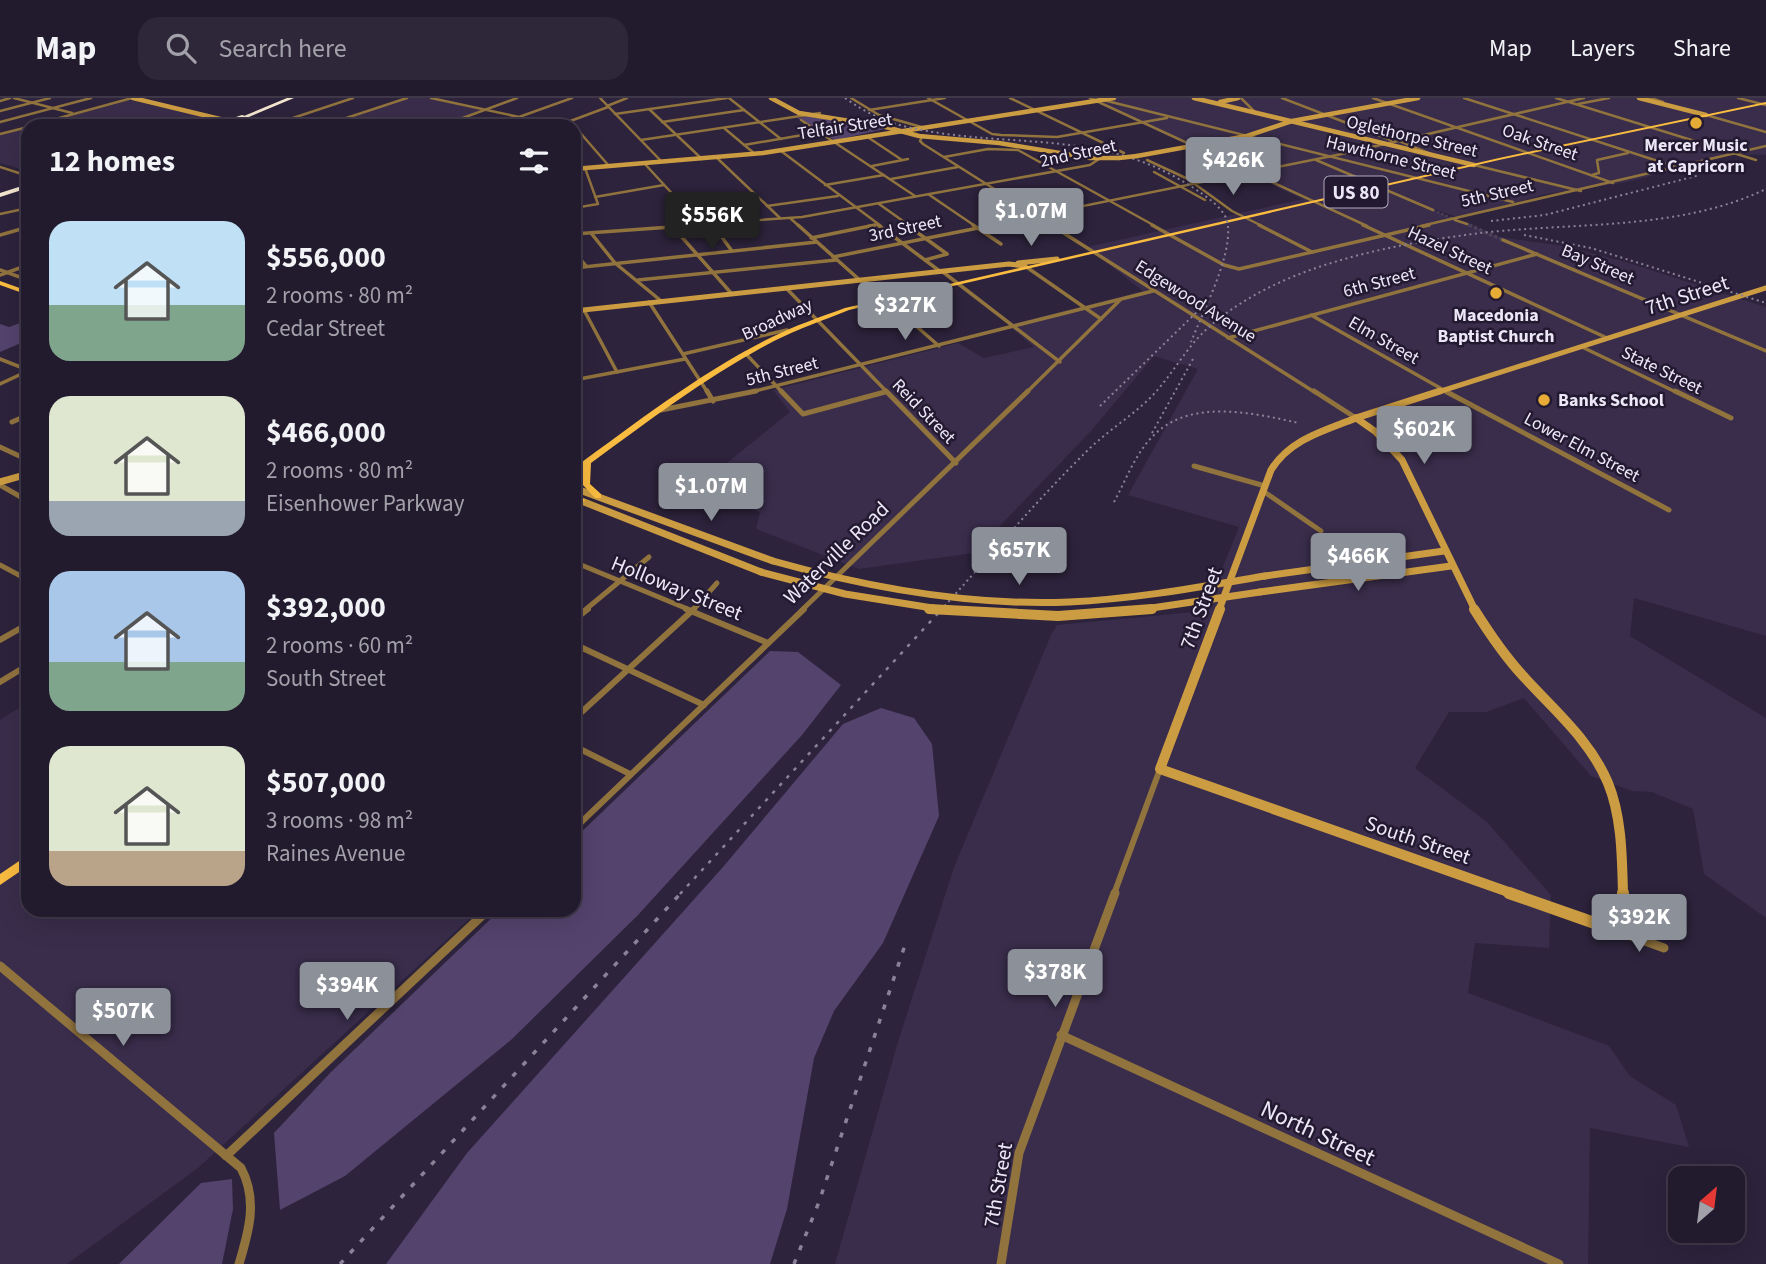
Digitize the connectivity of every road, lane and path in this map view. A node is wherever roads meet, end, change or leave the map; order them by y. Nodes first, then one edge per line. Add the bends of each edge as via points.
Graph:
1 (12, 98) edge
2 (50, 98) edge
3 (92, 98) edge
4 (132, 98) edge
5 (282, 98) edge
6 (291, 98) edge
7 (296, 98) edge
8 (353, 98) edge
9 (407, 98) edge
10 (431, 98) edge
11 (517, 98) edge
12 (572, 98) edge
13 (600, 98) edge
14 (627, 98) edge
15 (728, 98) edge
16 (771, 98) edge
17 (778, 98) edge
18 (851, 98) edge
19 (945, 98) edge
20 (1010, 98) edge
21 (1090, 98) edge
22 (1114, 98) edge
23 (1194, 98) edge
24 (1239, 98) edge
25 (1282, 98) edge
26 (1373, 98) edge
27 (1418, 98) edge
28 (1464, 98) edge
29 (1556, 98) edge
30 (1584, 98) edge
31 (1609, 98) edge
32 (1639, 98) edge
33 (1644, 98) edge
34 (1654, 98) edge
35 (1738, 98) edge
36 (930, 99) edge
37 (1096, 99) edge
38 (1102, 100) edge
39 (0, 101) edge
40 (1565, 101) junction
41 (1753, 102) junction
42 (32, 103) junction
43 (1214, 103) junction
44 (1388, 103) junction
45 (1576, 104) junction
46 (1759, 104) junction
47 (1766, 104) edge
48 (1559, 105) junction
49 (1670, 105) joint
50 (270, 106) junction
51 (608, 106) junction
52 (52, 108) junction
53 (649, 109) junction
54 (485, 110) junction
55 (744, 110) junction
56 (869, 110) junction
57 (0, 111) edge
58 (1034, 111) junction
59 (820, 113) dead end
60 (1256, 113) junction
61 (1513, 113) junction
62 (74, 114) junction
63 (615, 114) junction
64 (1697, 114) junction
65 (1705, 114) junction
66 (809, 115) junction
67 (1326, 115) junction
68 (1172, 117) junction
69 (239, 118) joint
70 (55, 119) edge
71 (220, 119) edge
72 (236, 119) edge
73 (290, 119) edge
74 (343, 119) edge
75 (460, 119) edge
76 (575, 119) edge
77 (801, 120) dead end
78 (969, 121) junction
79 (1292, 121) junction
80 (0, 122) edge
81 (662, 122) junction
82 (761, 122) junction
83 (1143, 122) junction
84 (1645, 125) junction
85 (1455, 127) junction
86 (1652, 127) junction
87 (0, 128) edge
88 (21, 128) edge
89 (724, 128) junction
90 (925, 128) junction
91 (10, 131) junction
92 (900, 131) junction
93 (820, 132) junction
94 (1078, 132) junction
95 (1766, 132) edge
96 (0, 134) edge
97 (581, 134) edge
98 (676, 135) junction
99 (866, 136) junction
100 (1247, 136) junction
101 (922, 137) junction
102 (781, 139) junction
103 (1590, 139) junction
104 (641, 140) junction
105 (1394, 140) junction
106 (835, 142) junction
107 (1382, 143) junction
108 (744, 145) junction
109 (1193, 146) junction
110 (1766, 146) edge
111 (781, 151) junction
112 (1630, 152) junction
113 (1124, 153) dead end
114 (1528, 153) junction
115 (1737, 153) junction
116 (755, 154) junction
117 (1433, 155) junction
118 (1328, 156) junction
119 (716, 158) junction
120 (944, 158) junction
121 (1119, 158) joint
122 (702, 159) junction
123 (908, 159) dead end
124 (1099, 159) junction
125 (1313, 159) junction
126 (902, 160) junction
127 (1147, 160) dead end
128 (1756, 160) dead end
129 (662, 162) junction
130 (644, 163) junction
131 (1475, 165) junction
132 (609, 166) junction
133 (872, 166) junction
134 (0, 167) edge
135 (958, 167) junction
136 (581, 168) edge
137 (585, 168) junction
138 (1678, 168) junction
139 (1058, 171) junction
140 (1154, 172) dead end
141 (1249, 173) junction
142 (884, 175) junction
143 (1591, 175) junction
144 (21, 177) edge
145 (1419, 178) junction
146 (891, 179) junction
147 (21, 183) edge
148 (1615, 183) junction
149 (984, 184) junction
150 (1196, 184) junction
151 (664, 185) junction
152 (825, 185) junction
153 (1183, 186) junction
154 (1379, 187) junction
155 (1583, 191) junction
156 (0, 192) edge
157 (928, 194) junction
158 (838, 196) junction
159 (595, 197) junction
160 (916, 197) junction
161 (1205, 200) dead end
162 (1110, 201) junction
163 (1314, 202) junction
164 (1515, 202) junction
165 (879, 204) junction
166 (767, 206) junction
167 (581, 207) edge
168 (855, 209) junction
169 (21, 210) edge
170 (1433, 210) tunnel mouth
171 (0, 214) edge
172 (1035, 216) junction
173 (1244, 217) junction
174 (780, 218) junction
175 (790, 218) junction
176 (1455, 220) tunnel mouth
177 (712, 224) junction
178 (701, 225) junction
179 (875, 225) junction
180 (1467, 225) tunnel mouth
181 (673, 227) junction
182 (977, 228) junction
183 (21, 229) edge
184 (591, 233) junction
185 (581, 234) edge
186 (1168, 234) junction
187 (1383, 234) junction
188 (0, 235) edge
189 (811, 237) junction
190 (925, 238) junction
191 (1503, 240) tunnel mouth
192 (817, 242) junction
193 (900, 243) junction
194 (1001, 244) dead end
195 (732, 251) junction
196 (1091, 251) junction
197 (1312, 252) junction
198 (698, 254) junction
199 (1537, 254) junction
200 (834, 259) junction
201 (1057, 259) junction
202 (581, 260) edge
203 (925, 260) junction
204 (615, 262) junction
205 (1009, 264) junction
206 (586, 266) junction
207 (1025, 266) junction
208 (581, 267) edge
209 (992, 267) junction
210 (21, 268) edge
211 (714, 272) junction
212 (942, 272) junction
213 (999, 272) junction
214 (1466, 273) junction
215 (1, 276) edge
216 (21, 279) edge
217 (638, 280) junction
218 (861, 281) junction
219 (957, 282) junction
220 (21, 284) edge
221 (786, 288) junction
222 (1766, 288) edge
223 (21, 289) edge
224 (1645, 290) dead end
225 (1153, 291) junction
226 (731, 293) junction
227 (1632, 294) junction
228 (882, 299) junction
229 (660, 300) junction
230 (1120, 300) junction
231 (649, 302) junction
232 (1087, 309) junction
233 (584, 310) joint
234 (1311, 315) junction
235 (1682, 315) junction
236 (1101, 318) junction
237 (815, 319) junction
238 (1015, 327) junction
239 (787, 330) junction
240 (1228, 338) junction
241 (1607, 338) junction
242 (939, 346) junction
243 (1582, 346) junction
244 (1766, 351) edge
245 (745, 353) junction
246 (684, 356) junction
247 (0, 359) edge
248 (1060, 362) junction
249 (861, 366) junction
250 (21, 368) edge
251 (617, 372) junction
252 (21, 374) edge
253 (581, 379) edge
254 (701, 382) junction
255 (0, 384) edge
256 (777, 387) junction
257 (1443, 390) junction
258 (885, 391) junction
259 (713, 401) junction
260 (661, 410) junction
261 (21, 418) edge
262 (1356, 418) junction
263 (1731, 418) dead end
264 (12, 422) dead end
265 (0, 447) edge
266 (21, 457) edge
267 (587, 463) junction
268 (956, 463) junction
269 (581, 465) edge
270 (1194, 466) dead end
271 (581, 467) edge
272 (21, 476) edge
273 (0, 484) edge
274 (1264, 488) junction
275 (581, 490) edge
276 (598, 496) junction
277 (21, 497) edge
278 (581, 501) edge
279 (1669, 510) dead end
280 (1321, 531) dead end
281 (1444, 551) junction
282 (649, 557) dead end
283 (0, 565) edge
284 (581, 565) edge
285 (1451, 566) junction
286 (21, 576) edge
287 (621, 581) junction
288 (717, 583) dead end
289 (692, 611) junction
290 (581, 614) edge
291 (21, 628) edge
292 (0, 640) edge
293 (768, 643) junction
294 (581, 647) edge
295 (21, 669) edge
296 (628, 669) junction
297 (0, 682) edge
298 (704, 705) junction
299 (581, 713) edge
300 (581, 750) edge
301 (1160, 769) junction
302 (630, 774) junction
303 (581, 822) edge
304 (21, 865) edge
305 (0, 880) edge
306 (481, 917) edge
307 (1623, 933) junction
308 (1664, 948) dead end
309 (0, 966) edge
310 (1061, 1035) junction
311 (226, 1156) junction
312 (239, 1264) edge
313 (1001, 1264) edge
314 (1559, 1264) edge

1 - 39 street
1 - 42 street
2 - 42 street
3 - 52 street
4 - 62 street
4 - 71 street
5 - 50 highway
6 - 50 highway
7 - 50 highway
8 - 73 street
9 - 74 street
10 - 54 street
11 - 54 street
12 - 54 street via 521,117
13 - 51 street
14 - 51 street
15 - 53 street
15 - 55 street
16 - 66 street
17 - 66 street
18 - 56 street
19 - 36 street
20 - 58 street
21 - 37 street, Hazel Street
22 - 38 street, Telfair Street
23 - 43 street, Oglethorpe Street
24 - 43 street
24 - 60 street
25 - 67 street
26 - 44 street, Oak Street
27 - 44 street, 2nd Street
28 - 61 street
29 - 40 street
30 - 40 street, 3rd Street
31 - 45 street, 3rd Street
32 - 64 street
33 - 34 street via 1663,102
34 - 65 street
35 - 41 street
36 - 56 street
36 - 78 street
37 - 38 street, Telfair Street
37 - 58 street, Telfair Street
37 - 83 street, Hazel Street
38 - 68 street, Hawthorne Street
40 - 45 street
40 - 48 street, 3rd Street
40 - 61 street, 3rd Street
41 - 46 street
41 - 47 main road, US 80
41 - 65 main road, US 80
42 - 52 street
42 - 57 street
43 - 60 street, Oglethorpe Street
44 - 67 street, 2nd Street
44 - 85 street, Oak Street
45 - 48 street, 3rd Street
45 - 84 street
46 - 47 main road, US 80
46 - 65 main road, US 80
48 - 61 street, 3rd Street
49 - 49 street via 1673,104 1693,110 1689,111
50 - 69 highway
51 - 63 street
51 - 76 street
52 - 62 street
52 - 80 street
53 - 63 street
53 - 81 street
54 - 75 street
55 - 81 street
55 - 82 street
56 - 90 street
58 - 78 street, Telfair Street
58 - 94 street
59 - 66 street
60 - 79 street, Oglethorpe Street
61 - 85 street, 3rd Street
61 - 103 street
62 - 70 street
63 - 104 street
64 - 65 main road, US 80
64 - 84 main road, US 80
65 - 86 main road, US 80
65 - 95 street
66 - 82 street
66 - 92 street
67 - 79 street, 2nd Street
67 - 105 street
68 - 83 street
68 - 100 street, Hawthorne Street
69 - 72 highway, bridge
77 - 93 street
78 - 90 street, Telfair Street
78 - 94 street via 992,134 1041,138
79 - 100 street, 2nd Street
79 - 107 street, Oglethorpe Street
81 - 98 street
82 - 89 street
82 - 102 street
83 - 94 street
83 - 109 street, Hazel Street
84 - 86 street
84 - 103 main road, US 80
85 - 105 street, 3rd Street
85 - 114 street, Oak Street
86 - 103 main road, US 80
86 - 115 street
87 - 91 street
88 - 91 street
89 - 98 street
89 - 108 street
90 - 92 street, Telfair Street
91 - 96 street
92 - 99 street, Telfair Street
92 - 101 street
93 - 102 street
93 - 106 street
94 - 113 street
97 - 132 street
98 - 104 street
98 - 122 street
99 - 106 street, Telfair Street
99 - 126 street
100 - 109 street, 2nd Street
100 - 118 street, Hawthorne Street
101 - 120 street, Edgewood Avenue via 920,142
101 - 124 street via 993,142
102 - 108 street
103 - 112 street
103 - 114 main road, US 80
104 - 129 street
105 - 107 street, 3rd Street
105 - 117 street
106 - 111 street, Telfair Street
106 - 133 street
107 - 117 street, Oglethorpe Street
107 - 118 street, 3rd Street
108 - 116 street
109 - 121 street, 2nd Street, bridge
109 - 141 street, Hazel Street
110 - 115 street, 5th Street
111 - 116 street, Telfair Street
111 - 152 street
112 - 138 street
112 - 143 street via 1597,160 1599,173
114 - 131 main road, US 80
114 - 143 street, Oak Street
115 - 128 street
115 - 138 street, 5th Street
116 - 119 street, Telfair Street
117 - 131 street, Oglethorpe Street
118 - 125 street, 3rd Street
118 - 145 street, Hawthorne Street
119 - 122 street, Telfair Street
119 - 166 street
120 - 135 street, Edgewood Avenue
120 - 139 street via 1009,148
121 - 124 street, 2nd Street
122 - 129 street, Telfair Street
123 - 126 street
124 - 139 street, 2nd Street
125 - 141 street, 3rd Street
125 - 154 street
126 - 133 street
127 - 150 street
129 - 130 street, Telfair Street
130 - 132 street, Telfair Street
130 - 151 street
131 - 145 main road, US 80
131 - 155 street, Oglethorpe Street
132 - 137 street, Telfair Street
133 - 142 street
134 - 144 street
135 - 146 street
135 - 149 street, Edgewood Avenue
136 - 137 street, Telfair Street
137 - 159 street
138 - 148 street, 5th Street
139 - 149 street, 2nd Street
139 - 162 street
140 - 153 street
141 - 150 street, 3rd Street
141 - 163 street, Hazel Street
142 - 146 street
142 - 152 street
143 - 148 street, Oak Street
145 - 154 main road, US 80
145 - 164 street, Hawthorne Street
146 - 160 street
147 - 156 highway
148 - 155 street, 5th Street
149 - 157 street, 2nd Street
149 - 172 street, Edgewood Avenue
150 - 153 street, 3rd Street
150 - 173 street
151 - 159 street
151 - 178 street
152 - 158 street
153 - 161 street
153 - 162 street, 3rd Street
154 - 163 main road, US 80
154 - 170 street
155 - 164 street, 5th Street
157 - 160 street, 2nd Street
157 - 182 street
158 - 166 street
158 - 168 street
159 - 167 street via 598,204
160 - 165 street, 2nd Street
162 - 172 street, 3rd Street
162 - 186 street
163 - 173 main road, US 80
163 - 187 street, Hazel Street
164 - 187 street, 5th Street
165 - 168 street, 2nd Street
165 - 190 street
166 - 174 street
168 - 175 street, 2nd Street
168 - 179 street
169 - 171 street
172 - 182 street, 3rd Street
172 - 196 street, Edgewood Avenue
173 - 186 main road, US 80
173 - 197 street
174 - 175 street, 2nd Street
174 - 177 street, 2nd Street
175 - 189 street
176 - 180 street
177 - 178 street, 2nd Street
177 - 195 street
178 - 181 street, 2nd Street
179 - 189 street
179 - 193 street
181 - 184 street, 2nd Street
181 - 198 street
182 - 190 street, 3rd Street
182 - 194 street
183 - 188 street
184 - 185 street, 2nd Street
184 - 204 street
186 - 196 main road, US 80
186 - 197 street, 5th Street via 1234,268
187 - 197 street, 5th Street
187 - 214 street, Hazel Street
189 - 192 street
190 - 193 street, 3rd Street
190 - 203 street via 947,254
191 - 199 street, Bay Street
192 - 195 street
192 - 200 street
193 - 200 street, 3rd Street
193 - 203 street
195 - 198 street
196 - 201 main road, US 80
196 - 225 street, Edgewood Avenue
198 - 204 street
198 - 211 street
199 - 214 street, 6th Street
199 - 227 street, Bay Street
200 - 211 street, 3rd Street
200 - 218 street
201 - 205 street
201 - 207 main road, US 80
202 - 206 street
203 - 212 street
204 - 206 street
204 - 217 street
205 - 207 street
205 - 209 street
206 - 208 street
207 - 213 main road, Broadway / US 80
207 - 232 street
209 - 212 street
209 - 213 main road
210 - 215 street
211 - 217 street, 3rd Street
211 - 226 street
212 - 218 street
212 - 219 street
213 - 219 main road, Broadway / US 80
214 - 234 street, 6th Street
214 - 241 street, Hazel Street
215 - 216 street
215 - 220 main road
215 - 223 main road
217 - 229 street
218 - 221 street
218 - 228 street
219 - 228 main road, Broadway / US 80
219 - 238 street
221 - 226 street
221 - 237 street, Reid Street
222 - 235 street, 7th Street
224 - 227 street
225 - 230 street, 5th Street
225 - 240 street, Edgewood Avenue
226 - 229 street
227 - 235 street, Bay Street
228 - 237 main road, Broadway / US 80
228 - 242 street
229 - 231 street
230 - 232 street, 5th Street
230 - 236 street, Waterville Road
231 - 233 street
231 - 246 street
232 - 236 street
232 - 238 street, 5th Street
233 - 251 street
234 - 240 street, 6th Street
234 - 257 street, Elm Street
235 - 241 street, 7th Street
235 - 244 street, Bay Street
236 - 248 street, Waterville Road
237 - 239 main road, Broadway / US 80
237 - 249 street, Reid Street
238 - 242 street, 5th Street
238 - 248 street
239 - 245 main road, Broadway / US 80
239 - 246 street
240 - 262 street, Edgewood Avenue
241 - 243 street, 7th Street
242 - 249 street, 5th Street
243 - 257 street, 7th Street
243 - 263 street, State Street
245 - 254 main road, Broadway / US 80
245 - 256 street
246 - 251 street
246 - 254 street
247 - 250 street
248 - 268 street, Waterville Road
249 - 256 street, 5th Street
249 - 258 street, Reid Street
251 - 253 street
252 - 255 street
254 - 259 street
254 - 260 main road, Broadway / US 80
256 - 258 street via 803,414
256 - 259 street, 5th Street
257 - 262 street, 7th Street
257 - 279 street, Lower Elm Street
258 - 268 street, Reid Street
259 - 260 street, 5th Street
260 - 267 main road, Broadway / US 80
261 - 264 street
262 - 274 street, 7th Street via 1287,449
262 - 281 street via 1389,443 1410,468
265 - 266 street
267 - 269 main road, US 80
267 - 271 main road, US 80
267 - 276 main road via 586,484
268 - 293 street, Waterville Road
270 - 274 street
272 - 273 street
273 - 277 street
274 - 280 street
274 - 301 street, 7th Street
275 - 276 street
276 - 281 street, bridge via 773,561 876,588 999,601 1121,598
278 - 285 street, bridge via 761,572 875,602 999,615 1114,612
281 - 285 street
282 - 287 street
283 - 286 street
284 - 287 street, Holloway Street
285 - 307 street via 1498,646 1579,737 1608,784 1616,820
287 - 289 street, Holloway Street
287 - 290 street
288 - 289 street
289 - 293 street, Holloway Street
289 - 296 street
291 - 292 street
293 - 298 street, Waterville Road
294 - 296 street
295 - 297 street
296 - 298 street
296 - 299 street
298 - 302 street, Waterville Road
300 - 302 street
301 - 307 street, South Street
301 - 310 street, 7th Street
302 - 303 street, Waterville Road
304 - 305 main road
306 - 311 street
307 - 308 street, South Street
309 - 311 street
310 - 313 street, 7th Street via 1018,1153
310 - 314 street, North Street
311 - 312 street via 241,1168 250,1186 249,1227

